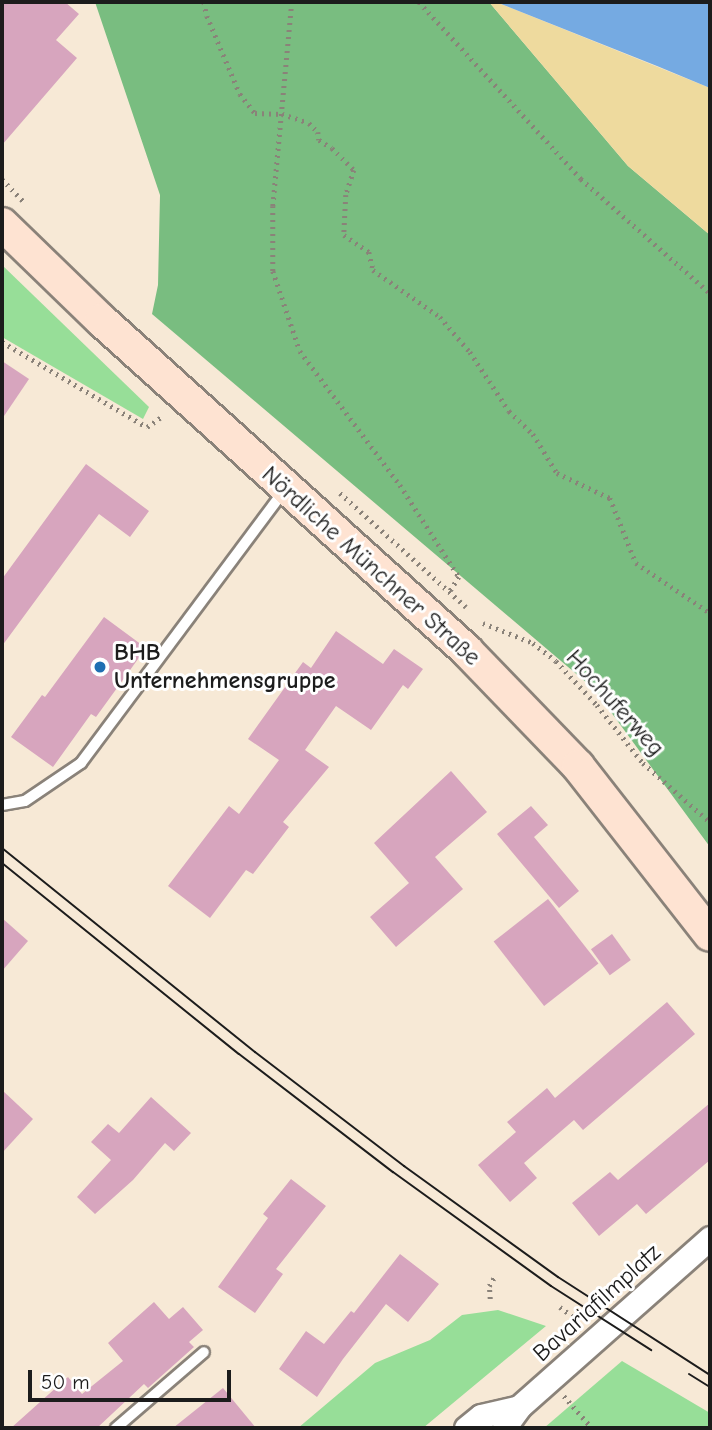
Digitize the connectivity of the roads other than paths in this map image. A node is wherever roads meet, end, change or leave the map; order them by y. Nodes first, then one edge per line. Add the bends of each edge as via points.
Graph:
1 (2, 224) edge
2 (287, 488) junction
3 (2, 804) edge
4 (710, 935) edge
5 (710, 1238) edge
6 (204, 1352) dead end
7 (519, 1407) junction
8 (116, 1428) edge
9 (466, 1428) edge
10 (504, 1428) edge

1 - 2 main road, Nördliche Münchner Straße
2 - 3 lane via 81,762 26,801
2 - 4 main road, Nördliche Münchner Straße via 431,615 578,766
5 - 7 street, Bavariafilmplatz
6 - 8 lane
7 - 9 street, Bavariafilmplatz via 481,1416
7 - 10 street, Bavariafilmplatz

